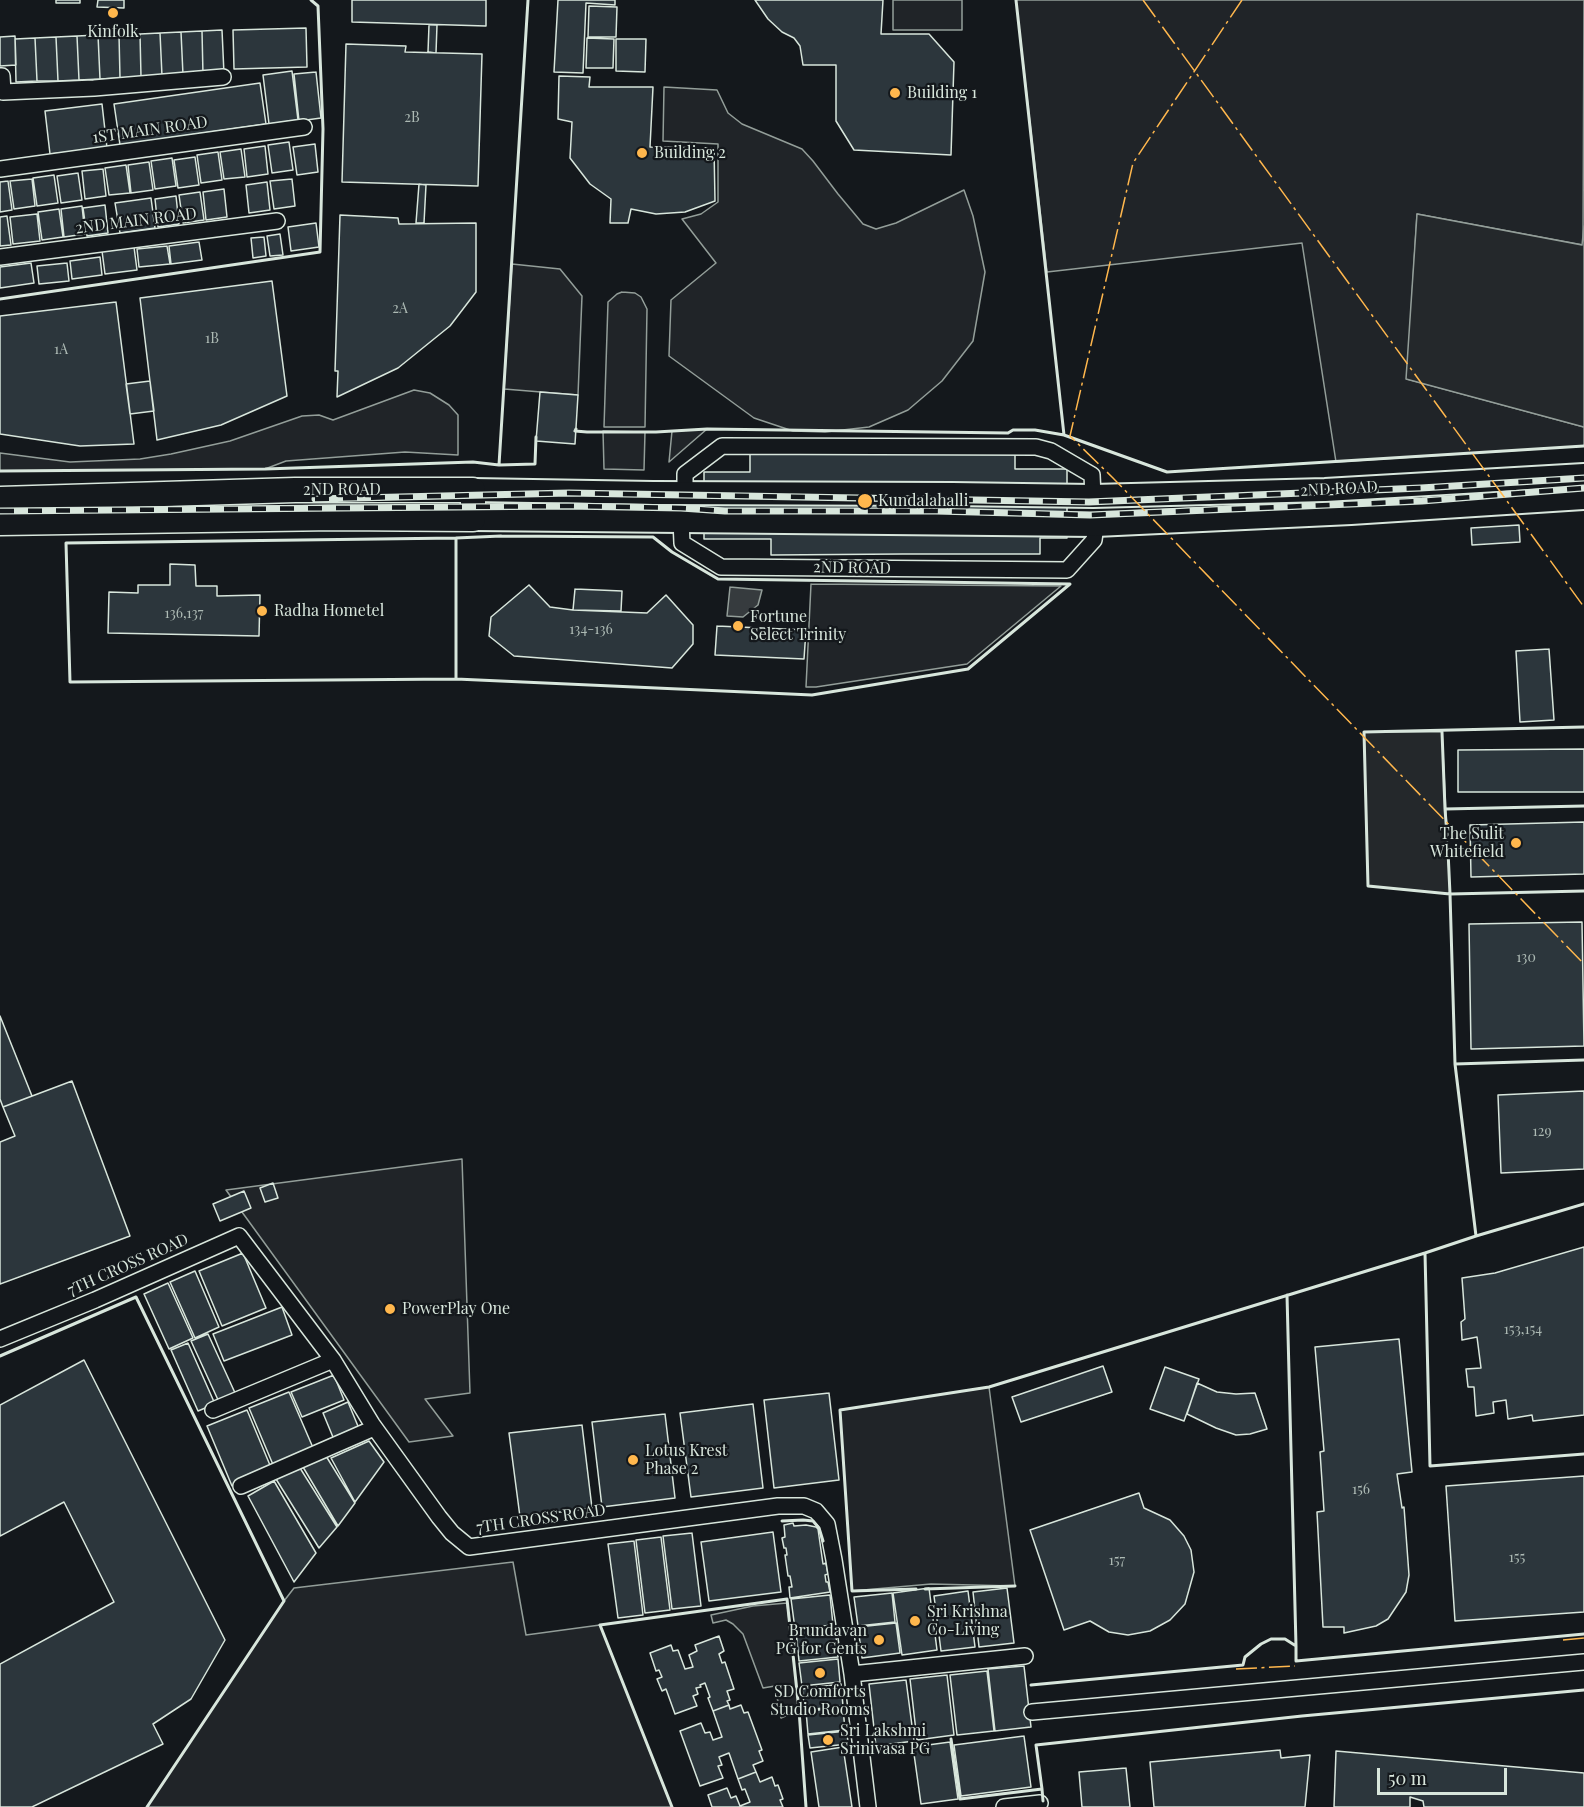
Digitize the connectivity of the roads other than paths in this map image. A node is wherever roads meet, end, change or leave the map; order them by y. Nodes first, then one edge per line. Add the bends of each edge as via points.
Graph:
1 (0, 76) edge
2 (223, 77) dead end
3 (304, 127) dead end
4 (0, 169) edge
5 (277, 220) dead end
6 (0, 257) edge
7 (1584, 475) edge
8 (473, 490) junction
9 (685, 494) junction
10 (1093, 496) junction
11 (1584, 498) edge
12 (0, 499) edge
13 (472, 519) junction
14 (681, 520) junction
15 (0, 523) edge
16 (1096, 525) junction
17 (0, 1339) edge
18 (333, 1360) junction
19 (213, 1410) dead end
20 (374, 1428) junction
21 (241, 1486) dead end
22 (1025, 1656) dead end
23 (1584, 1662) edge
24 (852, 1674) junction
25 (1032, 1712) dead end
26 (1040, 1803) dead end
27 (868, 1807) edge
28 (1004, 1807) edge

1 - 2 street via 3,92
3 - 4 street, 1ST MAIN ROAD
5 - 6 street, 2ND MAIN ROAD
7 - 10 main road, 2ND ROAD via 1325,490
8 - 9 main road, 2ND ROAD
8 - 12 main road, 2ND ROAD via 295,490
8 - 13 main road
9 - 10 main road, 2ND ROAD
9 - 10 street via 685,474 722,446 1036,447 1052,451 1092,475
11 - 16 main road, 2ND ROAD
13 - 14 main road, 2ND ROAD
13 - 15 main road, 2ND ROAD
14 - 16 main road, 2ND ROAD
14 - 16 street, 2ND ROAD via 682,543 721,567 1067,570 1094,540
17 - 18 street, 7TH CROSS ROAD via 239,1236
18 - 19 street
18 - 20 street, 7TH CROSS ROAD
20 - 21 street
20 - 24 street, 7TH CROSS ROAD via 439,1517 469,1547 778,1506 804,1506 816,1511 827,1524
22 - 24 street
23 - 25 street
24 - 27 street, 7TH CROSS ROAD
26 - 28 street

